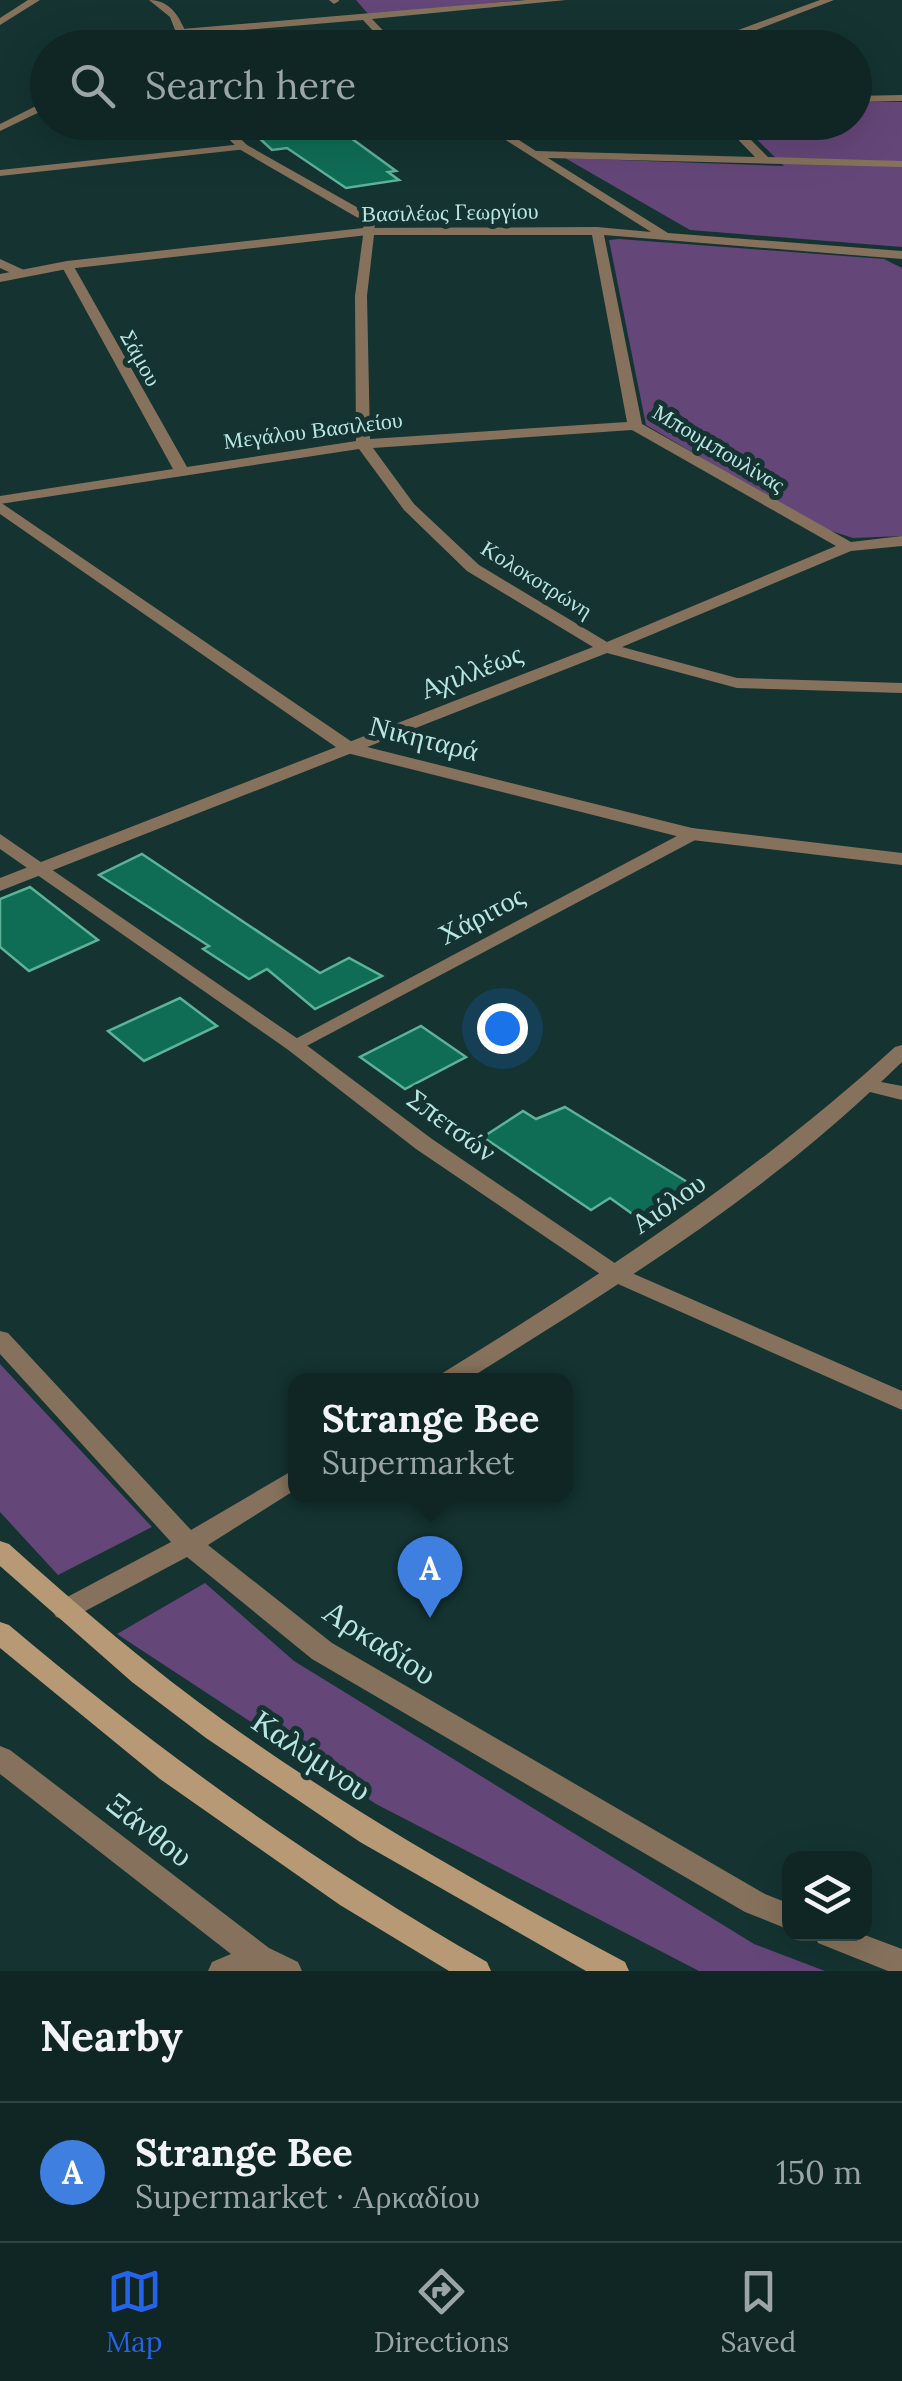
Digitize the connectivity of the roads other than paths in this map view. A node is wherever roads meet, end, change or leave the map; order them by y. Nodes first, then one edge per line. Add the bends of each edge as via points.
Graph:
1 (35, 0) edge
2 (154, 0) edge
3 (561, 0) edge
4 (829, 0) edge
5 (367, 19) junction
6 (0, 22) edge
7 (181, 30) edge
8 (210, 30) edge
9 (378, 30) edge
10 (748, 30) edge
11 (872, 98) edge
12 (902, 98) edge
13 (30, 112) edge
14 (0, 128) edge
15 (235, 140) edge
16 (512, 140) edge
17 (744, 140) edge
18 (243, 148) junction
19 (536, 154) junction
20 (766, 161) junction
21 (902, 164) edge
22 (0, 173) edge
23 (368, 231) junction
24 (597, 231) junction
25 (664, 234) junction
26 (902, 258) edge
27 (0, 263) edge
28 (67, 265) junction
29 (20, 274) junction
30 (0, 278) edge
31 (635, 426) junction
32 (363, 444) junction
33 (180, 470) junction
34 (0, 504) edge
35 (902, 541) edge
36 (848, 547) junction
37 (606, 648) junction
38 (902, 688) edge
39 (350, 748) junction
40 (692, 834) junction
41 (0, 840) edge
42 (902, 859) edge
43 (41, 869) junction
44 (0, 884) edge
45 (294, 1045) junction
46 (902, 1050) edge
47 (866, 1086) junction
48 (902, 1093) edge
49 (618, 1276) junction
50 (0, 1339) edge
51 (461, 1373) edge
52 (902, 1401) edge
53 (288, 1482) edge
54 (189, 1544) junction
55 (0, 1551) edge
56 (64, 1610) junction
57 (0, 1632) edge
58 (0, 1758) edge
59 (782, 1914) edge
60 (847, 1941) edge
61 (258, 1957) junction
62 (902, 1963) edge
63 (223, 1971) edge
64 (287, 1971) edge
65 (476, 1971) edge
66 (614, 1971) edge

1 - 6 street
2 - 7 street
3 - 5 street
4 - 10 street
5 - 8 street
5 - 9 street
11 - 12 street
13 - 14 street
15 - 18 street
16 - 19 street
17 - 20 street
18 - 22 street
18 - 23 street via 372,221
19 - 20 street
19 - 25 street
20 - 21 street
23 - 24 street, Βασιλέως Γεωργίου
23 - 28 street, Βασιλέως Γεωργίου
23 - 32 street via 361,296
24 - 25 street, Βασιλέως Γεωργίου
24 - 31 street, Μπουμπουλίνας
25 - 26 street, Βασιλέως Γεωργίου
27 - 29 street
28 - 29 street, Βασιλέως Γεωργίου
28 - 33 street, Σάμου
29 - 30 street, Βασιλέως Γεωργίου
31 - 32 street, Μεγάλου Βασιλείου
31 - 36 street, Μπουμπουλίνας
32 - 33 street, Μεγάλου Βασιλείου
32 - 37 street, Κολοκοτρώνη via 409,507 472,568
33 - 34 street, Μεγάλου Βασιλείου
34 - 39 street, Νικηταρά
35 - 36 street, Αχιλλέως
36 - 37 street, Αχιλλέως
37 - 38 street, Κολοκοτρώνη via 737,683
37 - 39 street, Αχιλλέως
39 - 40 street, Νικηταρά
39 - 43 street, Αχιλλέως
40 - 42 street, Νικηταρά
40 - 45 street, Χάριτος
41 - 43 street, Σπετσών
43 - 44 street, Αχιλλέως
43 - 45 street, Σπετσών
45 - 49 street, Σπετσών via 424,1144
46 - 47 street, Αιόλου
47 - 48 street
47 - 49 street, Αιόλου
49 - 51 street, Αιόλου
49 - 52 street, Σπετσών
50 - 54 street, Αρκαδίου
53 - 54 street
54 - 56 street
54 - 59 street, Αρκαδίου via 322,1651
55 - 56 main road, Καλύμνου
56 - 66 main road, Καλύμνου via 236,1746 380,1843
57 - 65 main road via 215,1805 331,1886
58 - 61 street, Ξάνθου
60 - 62 street
61 - 63 street
61 - 64 street, Ξάνθου

